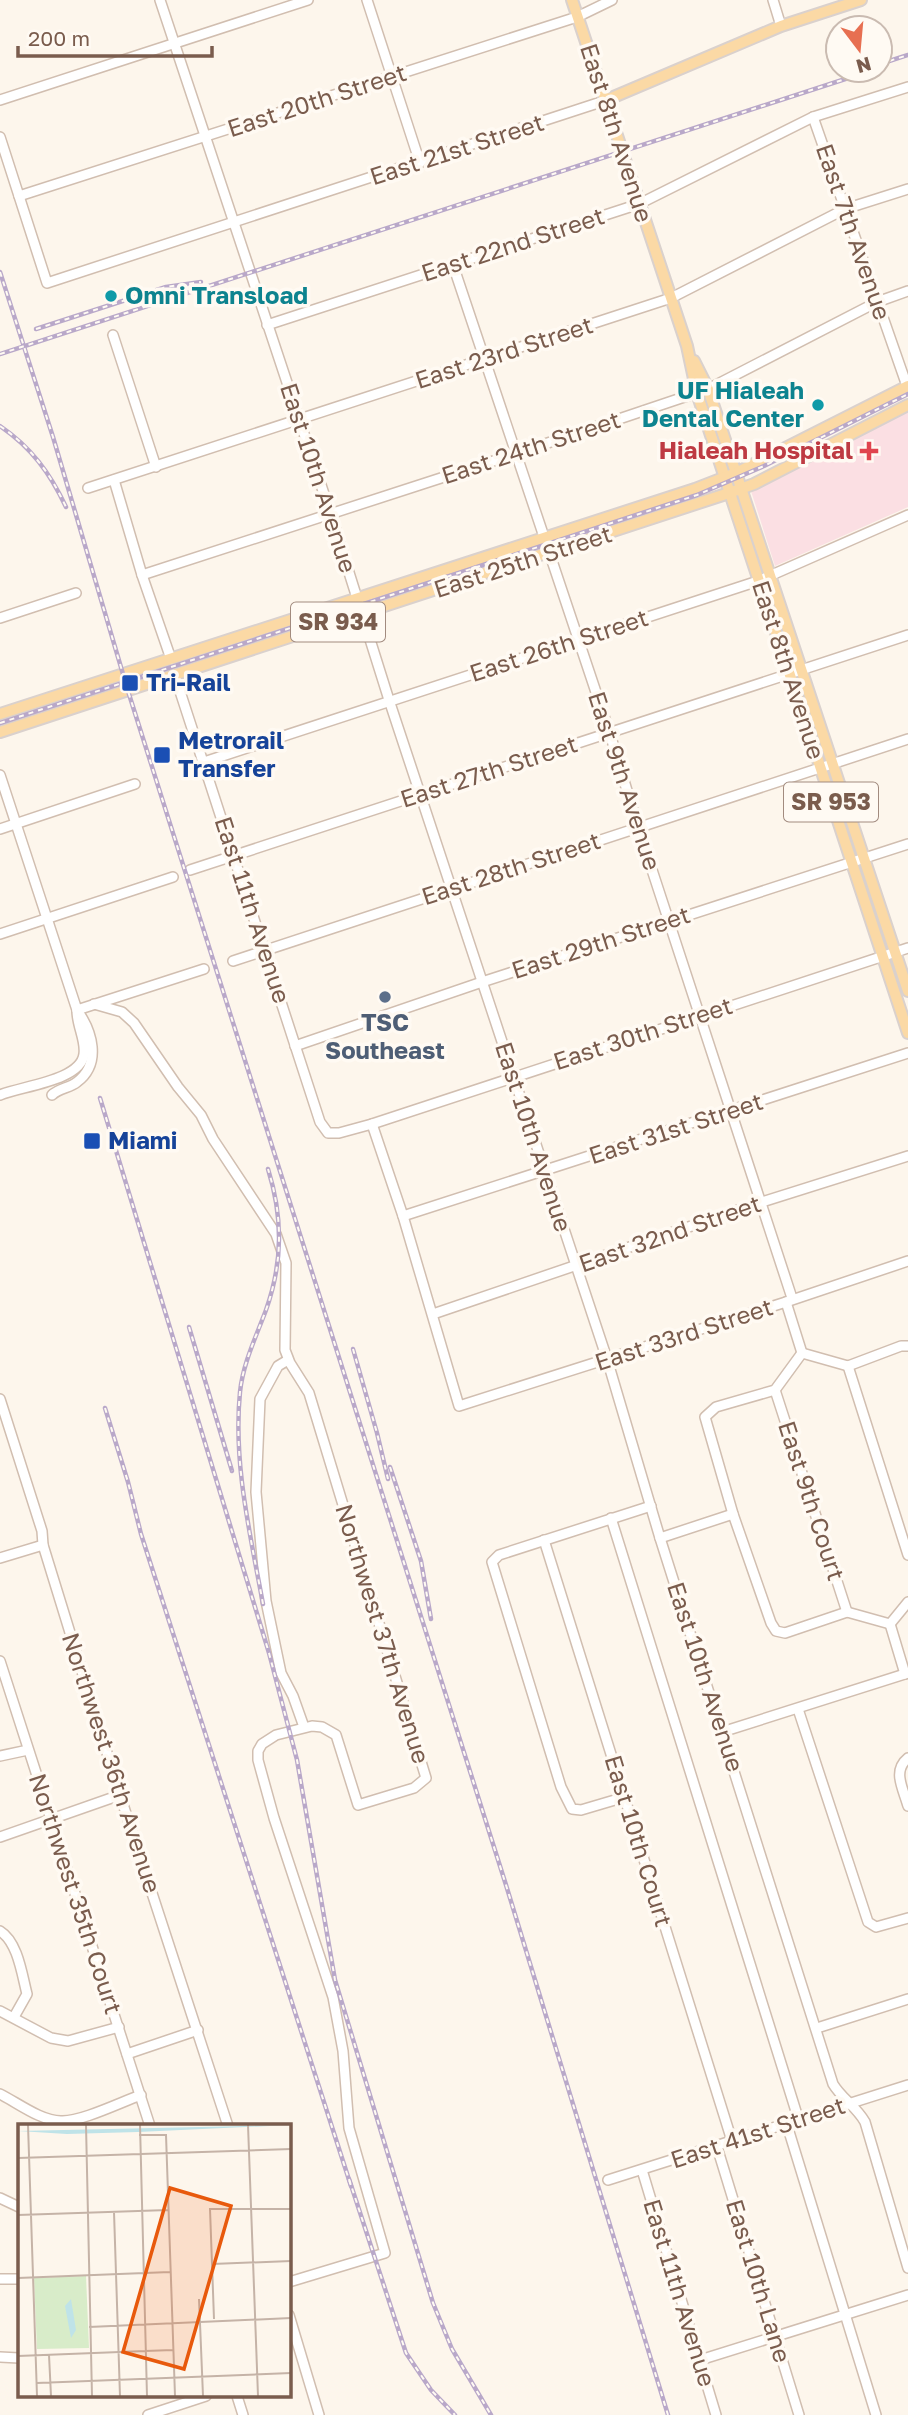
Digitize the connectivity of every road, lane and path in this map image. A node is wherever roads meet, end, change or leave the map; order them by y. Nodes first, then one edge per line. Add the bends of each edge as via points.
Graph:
1 (160, 0) edge
2 (308, 0) edge
3 (367, 0) edge
4 (572, 0) edge
5 (612, 0) edge
6 (773, 0) edge
7 (861, 0) edge
8 (577, 17) junction
9 (781, 26) junction
10 (174, 42) junction
11 (392, 76) junction
12 (908, 87) edge
13 (0, 100) edge
14 (604, 102) junction
15 (813, 117) junction
16 (0, 136) edge
17 (206, 137) junction
18 (420, 163) junction
19 (908, 189) edge
20 (19, 196) junction
21 (639, 204) junction
22 (845, 209) junction
23 (234, 222) junction
24 (453, 265) junction
25 (908, 292) edge
26 (671, 298) junction
27 (877, 302) junction
28 (267, 325) junction
29 (113, 335) dead end
30 (484, 360) junction
31 (908, 386) edge
32 (702, 391) junction
33 (908, 405) edge
34 (300, 421) junction
35 (515, 454) junction
36 (156, 467) junction
37 (736, 473) junction
38 (724, 478) junction
39 (114, 480) junction
40 (88, 488) dead end
41 (741, 489) junction
42 (729, 493) junction
43 (330, 512) junction
44 (908, 515) edge
45 (543, 538) junction
46 (549, 554) junction
47 (142, 575) junction
48 (771, 576) junction
49 (758, 581) junction
50 (76, 593) dead end
51 (357, 598) junction
52 (362, 614) junction
53 (0, 618) edge
54 (908, 635) edge
55 (243, 636) junction
56 (578, 642) junction
57 (248, 652) junction
58 (171, 659) junction
59 (802, 671) junction
60 (789, 675) junction
61 (175, 676) junction
62 (389, 700) junction
63 (0, 714) edge
64 (0, 732) edge
65 (610, 734) junction
66 (908, 739) edge
67 (204, 762) junction
68 (833, 765) junction
69 (820, 769) junction
70 (0, 778) edge
71 (135, 784) dead end
72 (422, 794) junction
73 (16, 824) junction
74 (638, 827) junction
75 (0, 829) edge
76 (908, 844) edge
77 (235, 855) junction
78 (864, 859) junction
79 (852, 863) junction
80 (191, 870) dead end
81 (173, 877) dead end
82 (452, 889) junction
83 (47, 919) junction
84 (670, 920) junction
85 (0, 934) edge
86 (908, 948) edge
87 (264, 950) junction
88 (895, 953) junction
89 (883, 957) junction
90 (233, 961) dead end
91 (204, 969) dead end
92 (482, 982) junction
93 (908, 991) edge
94 (94, 1004) junction
95 (77, 1010) junction
96 (701, 1015) junction
97 (908, 1033) edge
98 (295, 1045) junction
99 (908, 1053) edge
100 (513, 1077) junction
101 (0, 1095) edge
102 (52, 1095) dead end
103 (733, 1111) junction
104 (372, 1124) junction
105 (339, 1133) joint
106 (908, 1156) edge
107 (545, 1171) junction
108 (762, 1202) junction
109 (403, 1216) junction
110 (908, 1261) edge
111 (576, 1267) junction
112 (789, 1300) junction
113 (433, 1314) junction
114 (908, 1346) edge
115 (802, 1353) junction
116 (607, 1359) junction
117 (288, 1360) junction
118 (848, 1366) junction
119 (775, 1390) junction
120 (0, 1399) edge
121 (651, 1506) junction
122 (733, 1514) junction
123 (611, 1518) junction
124 (660, 1538) junction
125 (544, 1541) junction
126 (43, 1545) junction
127 (908, 1555) edge
128 (0, 1558) edge
129 (908, 1602) edge
130 (847, 1612) junction
131 (890, 1624) junction
132 (0, 1661) edge
133 (907, 1674) edge
134 (798, 1709) junction
135 (304, 1727) junction
136 (722, 1732) junction
137 (28, 1750) junction
138 (0, 1756) edge
139 (904, 1761) edge
140 (120, 1795) junction
141 (625, 1797) junction
142 (908, 1805) edge
143 (51, 1819) junction
144 (0, 1837) edge
145 (908, 1918) edge
146 (0, 1931) edge
147 (908, 1999) edge
148 (0, 2011) edge
149 (14, 2017) junction
150 (119, 2027) junction
151 (817, 2028) junction
152 (198, 2031) junction
153 (127, 2054) junction
154 (908, 2085) edge
155 (0, 2094) edge
156 (141, 2095) junction
157 (849, 2103) junction
158 (799, 2120) junction
159 (149, 2124) edge
160 (227, 2124) edge
161 (787, 2125) junction
162 (732, 2141) junction
163 (717, 2147) junction
164 (642, 2170) junction
165 (608, 2180) dead end
166 (0, 2198) edge
167 (18, 2207) edge
168 (908, 2268) edge
169 (0, 2279) edge
170 (18, 2280) edge
171 (290, 2282) edge
172 (908, 2295) edge
173 (846, 2315) junction
174 (290, 2318) edge
175 (775, 2338) junction
176 (0, 2357) edge
177 (18, 2358) edge
178 (700, 2360) junction
179 (200, 2398) edge
180 (238, 2398) edge
181 (148, 2415) edge
182 (243, 2415) edge
183 (319, 2415) edge
184 (716, 2415) edge
185 (799, 2415) edge
186 (876, 2415) edge

1 - 10 street, East 10th Avenue
2 - 10 street
3 - 11 street
4 - 8 main road, East 8th Avenue / SR 953
5 - 8 street, East 20th Street
6 - 9 street
7 - 9 main road, East 21st Street
8 - 11 street, East 20th Street
8 - 14 main road, East 8th Avenue / SR 953
9 - 14 main road, East 21st Street
10 - 13 street
10 - 17 street, East 10th Avenue
11 - 17 street, East 20th Street
11 - 18 street
12 - 15 street, East 22nd Street
14 - 18 street, East 21st Street
14 - 21 main road, East 8th Avenue / SR 953
15 - 21 street, East 22nd Street
15 - 22 street, East 7th Avenue
16 - 20 street
17 - 20 street, East 20th Street
17 - 23 street, East 10th Avenue
18 - 23 street, East 21st Street
19 - 22 street, East 23rd Street
20 - 23 street, East 21st Street via 47,283
21 - 24 street, East 22nd Street
21 - 26 main road, East 8th Avenue / SR 953
22 - 26 street, East 23rd Street
22 - 27 street, East 7th Avenue
23 - 28 street, East 10th Avenue
24 - 28 street, East 22nd Street
24 - 30 street, East 9th Avenue
25 - 27 street, East 24th Street
26 - 30 street, East 23rd Street
26 - 32 main road, East 8th Avenue / SR 953
27 - 31 street, East 7th Avenue
27 - 32 street, East 24th Street
28 - 34 street, East 10th Avenue
29 - 36 street
30 - 34 street, East 23rd Street
30 - 35 street, East 9th Avenue
31 - 37 main road, SR 934
32 - 35 street, East 24th Street
32 - 37 main road, East 8th Avenue / SR 953
32 - 38 main road, East 8th Avenue / SR 953
33 - 41 main road, East 25th Street / SR 934
34 - 36 street, East 23rd Street
34 - 43 street, East 10th Avenue
35 - 43 street, East 24th Street
35 - 45 street, East 9th Avenue
36 - 39 street, East 23rd Street
37 - 38 main road, SR 934
37 - 41 main road, East 8th Avenue / SR 953
38 - 42 main road, East 8th Avenue / SR 953
38 - 45 main road, SR 934
39 - 40 street, East 23rd Street
39 - 47 street
41 - 42 main road, East 25th Street / SR 934
41 - 48 main road, East 8th Avenue / SR 953
42 - 46 main road, East 25th Street / SR 934
42 - 49 main road, East 8th Avenue / SR 953
43 - 47 street, East 24th Street
43 - 51 street, East 10th Avenue
44 - 48 street, East 26th Street
45 - 46 street, East 9th Avenue
45 - 51 main road, SR 934
46 - 52 main road, East 25th Street / SR 934
46 - 56 street, East 9th Avenue
47 - 58 street
48 - 49 street, East 26th Street
48 - 59 main road, East 8th Avenue / SR 953
49 - 56 street, East 26th Street
49 - 60 main road, East 8th Avenue / SR 953
50 - 53 street
51 - 52 street, East 10th Avenue
51 - 55 main road, SR 934
52 - 57 main road, East 25th Street / SR 934
52 - 62 street, East 10th Avenue
54 - 59 street, East 27th Street
55 - 57 main road
55 - 58 main road, SR 934
56 - 62 street, East 26th Street
56 - 65 street, East 9th Avenue
57 - 61 main road, East 25th Street / SR 934
58 - 63 main road, SR 934
59 - 60 street, East 27th Street
59 - 68 main road, East 8th Avenue / SR 953
60 - 65 street, East 27th Street
60 - 69 main road, East 8th Avenue / SR 953
61 - 64 main road, East 25th Street / SR 934
61 - 67 street, East 11th Avenue
62 - 67 street, East 26th Street
62 - 72 street, East 10th Avenue
65 - 72 street, East 27th Street
65 - 74 street, East 9th Avenue
66 - 68 street, East 28th Street
67 - 77 street, East 11th Avenue
68 - 69 street, East 28th Street
68 - 78 main road, East 8th Avenue / SR 953
69 - 74 street, East 28th Street
69 - 79 main road, East 8th Avenue / SR 953
70 - 73 street
71 - 73 street
72 - 77 street, East 27th Street
72 - 82 street, East 10th Avenue
73 - 75 street
73 - 83 street
74 - 82 street, East 28th Street
74 - 84 street, East 9th Avenue
76 - 78 street, East 29th Street
77 - 80 street, East 27th Street
77 - 87 street, East 11th Avenue
78 - 79 street, East 29th Street
78 - 88 main road, East 8th Avenue / SR 953
79 - 84 street, East 29th Street
79 - 89 main road, East 8th Avenue / SR 953
81 - 83 street
82 - 87 street, East 28th Street
82 - 92 street, East 10th Avenue
83 - 85 street
83 - 95 street
84 - 92 street, East 29th Street
84 - 96 street, East 9th Avenue
86 - 88 street, East 30th Street
87 - 90 street, East 28th Street
87 - 98 street, East 11th Avenue
88 - 89 street, East 30th Street
88 - 93 main road, East 8th Avenue / SR 953
89 - 96 street, East 30th Street
89 - 97 main road, East 8th Avenue / SR 953
91 - 94 street
92 - 98 street, East 29th Street
92 - 100 street, East 10th Avenue
94 - 95 street
94 - 117 street, Northwest 37th Avenue via 118,1010 131,1020 201,1115 276,1234 286,1260
95 - 101 street via 84,1052 78,1067
95 - 102 street via 91,1043 91,1063 78,1082
96 - 100 street, East 30th Street
96 - 103 street, East 9th Avenue
98 - 105 street, East 11th Avenue via 320,1122 328,1133
99 - 103 street, East 31st Street
100 - 104 street, East 30th Street
100 - 107 street, East 10th Avenue
103 - 107 street, East 31st Street
103 - 108 street, East 9th Avenue
104 - 105 street, East 30th Street
104 - 109 street
106 - 108 street, East 32nd Street
107 - 109 street, East 31st Street
107 - 111 street, East 10th Avenue
108 - 111 street, East 32nd Street
108 - 112 street, East 9th Avenue
109 - 113 street
110 - 112 street, East 33rd Street
111 - 113 street, East 32nd Street
111 - 116 street, East 10th Avenue
112 - 115 street, East 9th Avenue
112 - 116 street, East 33rd Street
113 - 116 street, East 33rd Street via 459,1406
114 - 118 street
115 - 118 street
115 - 119 street
116 - 121 street, East 10th Avenue
117 - 135 street via 278,1366 259,1404 256,1492 266,1601 281,1673
117 - 135 street, Northwest 37th Avenue via 309,1393 426,1778 414,1788 358,1805 336,1735 319,1726
118 - 127 street
119 - 122 street via 716,1407 705,1417
119 - 130 street, East 9th Court
120 - 126 street, Northwest 36th Avenue
121 - 123 street
121 - 124 street, East 10th Avenue
122 - 124 street
122 - 130 street via 776,1631 786,1633
123 - 125 street
123 - 158 street
124 - 136 street, East 10th Avenue
125 - 141 street, East 10th Court
125 - 141 street via 499,1555 492,1562 561,1787 572,1810
126 - 128 street
126 - 140 street, Northwest 36th Avenue
129 - 131 street
130 - 131 street
131 - 133 street
132 - 137 street, Northwest 35th Court
133 - 134 street
134 - 136 street
134 - 145 street via 868,1922 876,1927
135 - 171 street via 267,1739 259,1748 258,1760 333,1997 349,2128 385,2253
136 - 151 street, East 10th Avenue
137 - 138 street
137 - 143 street, Northwest 35th Court
139 - 142 street via 898,1774
140 - 143 street
140 - 152 street, Northwest 36th Avenue
141 - 162 street, East 10th Court
143 - 144 street
143 - 150 street, Northwest 35th Court
146 - 149 street via 16,1954 27,1994
147 - 151 street
148 - 149 street
149 - 150 street via 51,2038 68,2041
150 - 153 street, Northwest 35th Court
151 - 157 street, East 10th Avenue via 833,2084
152 - 153 street
152 - 160 street, Northwest 36th Avenue
153 - 156 street, Northwest 35th Court
154 - 157 street, East 41st Street
155 - 156 street via 61,2121
156 - 159 street, Northwest 35th Court
157 - 158 street, East 41st Street
157 - 168 street, East 10th Avenue via 865,2122
158 - 161 street, East 41st Street
161 - 162 street, East 41st Street
161 - 173 street
162 - 163 street, East 41st Street
163 - 164 street, East 41st Street
163 - 175 street, East 10th Lane
164 - 165 street, East 41st Street
164 - 178 street, East 11th Avenue
166 - 167 street
169 - 170 street
172 - 173 street
173 - 175 street
173 - 186 street
174 - 183 street
175 - 178 street
175 - 185 street, East 10th Lane
176 - 177 street
178 - 184 street, East 11th Avenue
179 - 181 street
180 - 182 street

